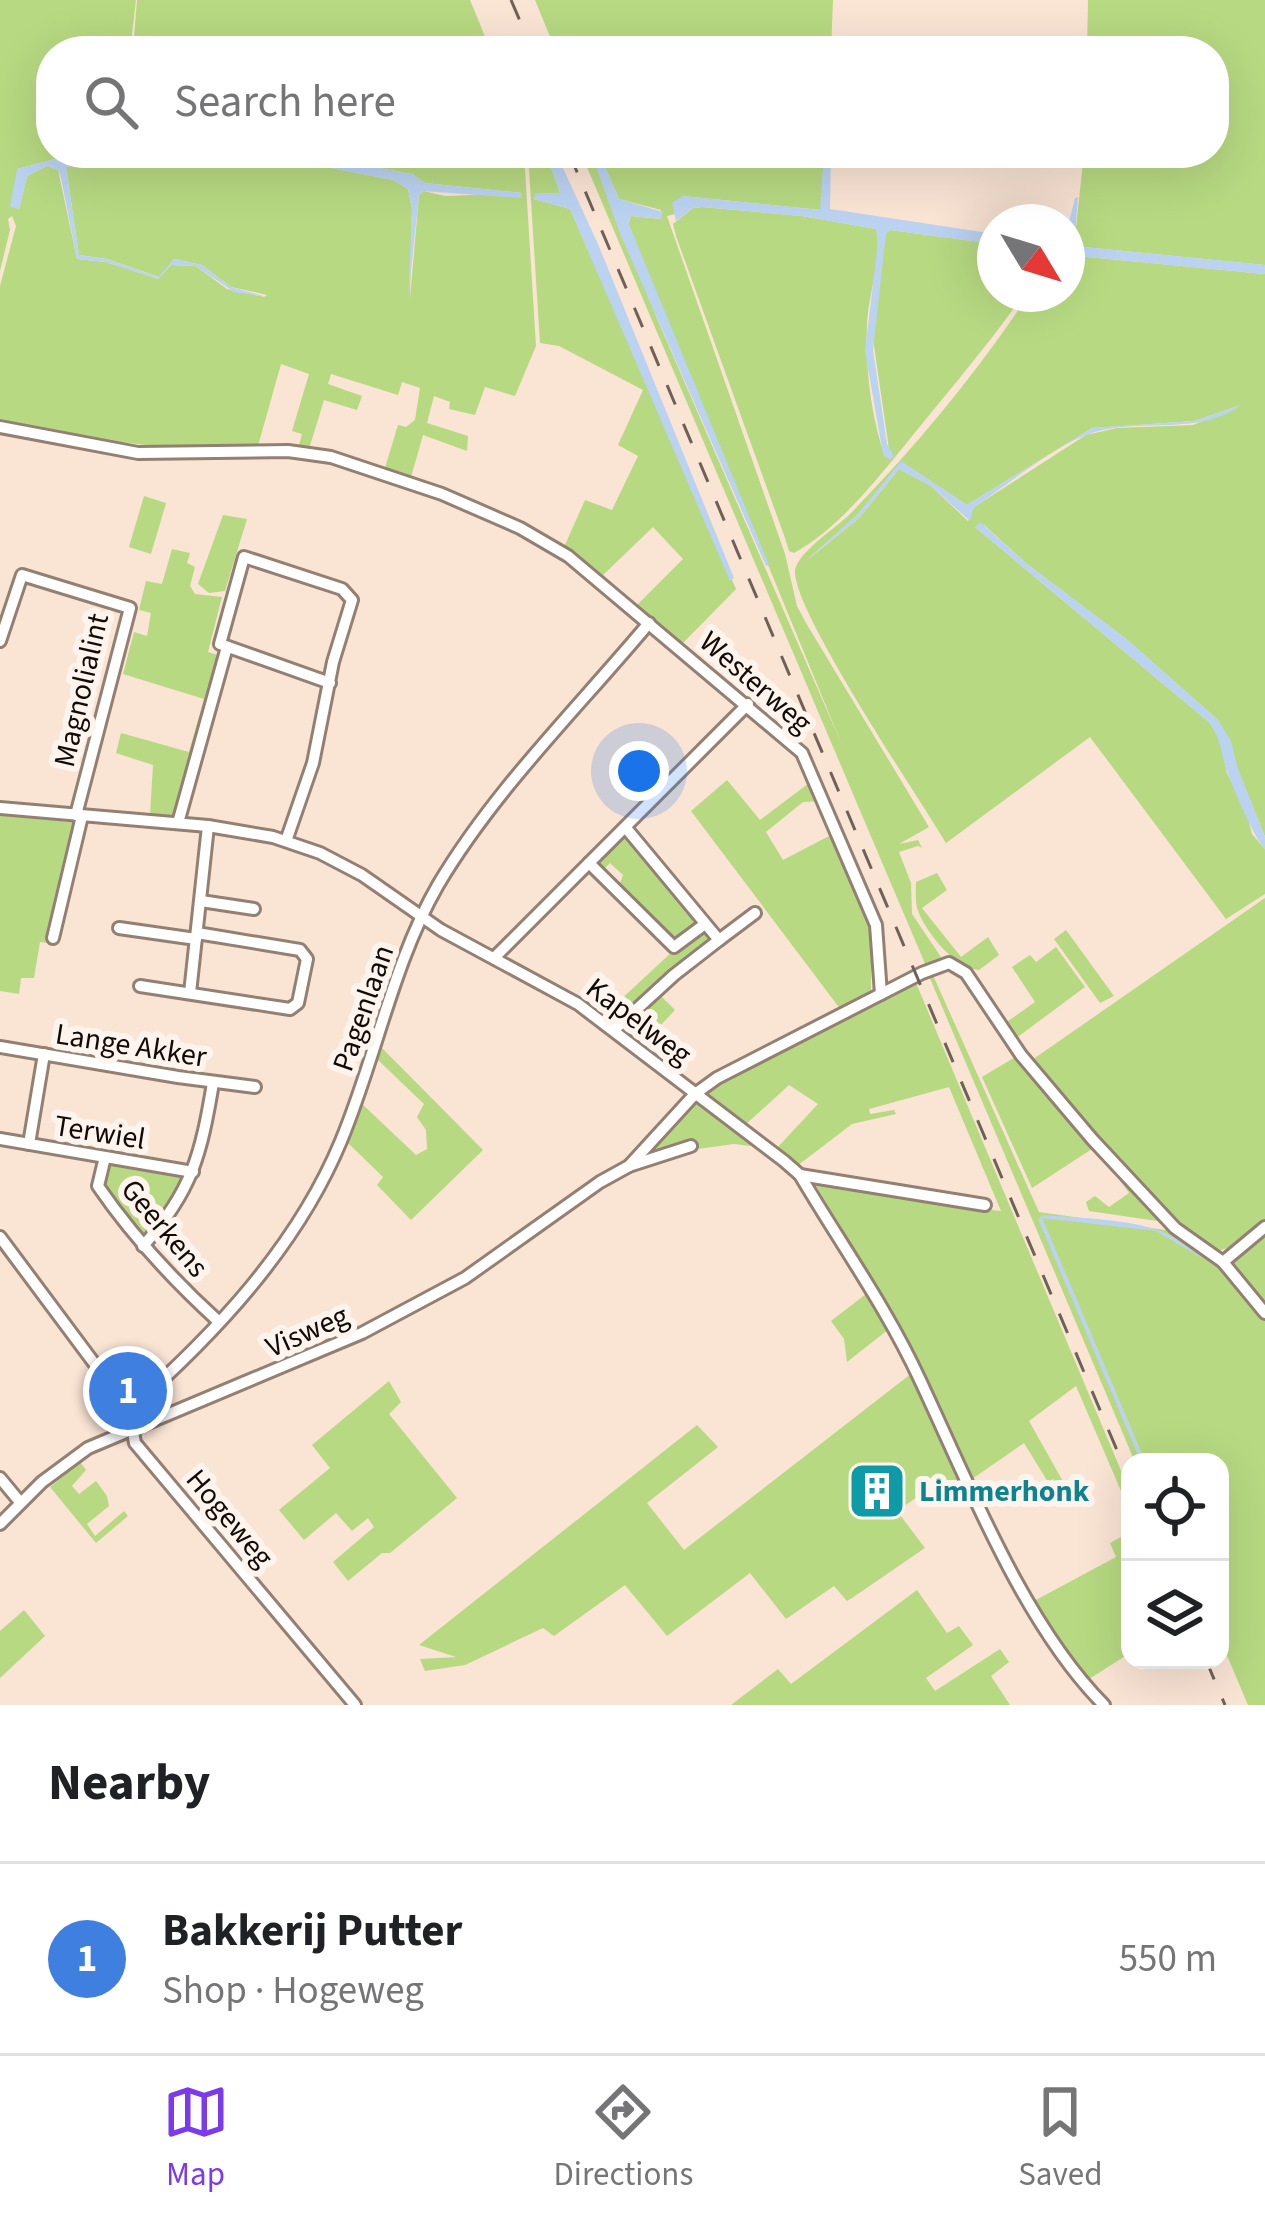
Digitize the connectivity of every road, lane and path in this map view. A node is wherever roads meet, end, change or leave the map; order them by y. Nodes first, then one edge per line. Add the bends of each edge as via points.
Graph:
1 (0, 427) edge
2 (0, 590) edge
3 (15, 594) junction
4 (650, 623) junction
5 (0, 641) edge
6 (227, 647) junction
7 (330, 682) junction
8 (748, 704) junction
9 (0, 808) edge
10 (79, 815) junction
11 (178, 823) junction
12 (208, 826) junction
13 (626, 828) junction
14 (286, 841) junction
15 (589, 863) junction
16 (201, 902) junction
17 (254, 909) dead end
18 (754, 913) dead end
19 (422, 917) junction
20 (705, 924) junction
21 (119, 928) dead end
22 (197, 936) junction
23 (53, 938) dead end
24 (719, 940) junction
25 (495, 957) junction
26 (140, 986) dead end
27 (190, 993) junction
28 (881, 994) junction
29 (614, 1030) junction
30 (0, 1046) edge
31 (44, 1054) junction
32 (213, 1083) junction
33 (255, 1087) dead end
34 (695, 1094) junction
35 (0, 1139) edge
36 (29, 1144) junction
37 (691, 1146) dead end
38 (104, 1156) junction
39 (629, 1166) junction
40 (193, 1172) junction
41 (800, 1175) junction
42 (985, 1205) dead end
43 (1265, 1227) edge
44 (0, 1238) edge
45 (143, 1246) junction
46 (1223, 1262) junction
47 (1265, 1313) edge
48 (218, 1321) junction
49 (129, 1410) junction
50 (132, 1430) junction
51 (0, 1478) edge
52 (20, 1502) junction
53 (0, 1524) edge
54 (356, 1705) edge
55 (1104, 1705) edge

1 - 4 street, Westerweg via 138,453 287,451 358,464 520,528
2 - 3 street
3 - 5 street
3 - 10 street, Magnolialint via 22,575 130,608
4 - 8 street, Westerweg
4 - 19 street, Pagenlaan via 482,819
6 - 7 street
6 - 7 street via 220,644 244,557 342,589 352,600
6 - 11 street
7 - 14 street
8 - 13 street
8 - 28 street, Westerweg via 810,766 876,925
9 - 10 street, Kapelweg
10 - 11 street, Kapelweg
10 - 23 street
11 - 12 street, Kapelweg
12 - 14 street, Kapelweg
12 - 16 street
13 - 15 street
13 - 20 street
14 - 19 street, Kapelweg via 341,862
15 - 20 street via 674,946
15 - 25 street
16 - 17 street
16 - 22 street
18 - 24 street
19 - 25 street, Kapelweg
19 - 48 street, Pagenlaan via 324,1177 290,1238
20 - 24 street
21 - 22 street
22 - 27 street
22 - 27 street via 301,950 307,959 290,1009
24 - 29 street
25 - 29 street, Kapelweg
26 - 27 street
28 - 34 street, Visweg
28 - 46 street via 944,963 963,969 1092,1139 1175,1228
29 - 34 street, Kapelweg
30 - 31 street, Lange Akker
31 - 32 street, Lange Akker
31 - 36 street
32 - 33 street, Lange Akker
32 - 40 street
34 - 39 street, Visweg
34 - 41 street, Kapelweg
35 - 36 street, Terwiel
36 - 38 street, Terwiel
37 - 39 street, Visweg
38 - 40 street, Terwiel
38 - 45 street, Geerkens via 98,1186
39 - 50 street, Visweg via 444,1290 292,1366
40 - 45 street
41 - 42 street
41 - 55 street, Kapelweg via 919,1377 1050,1634
43 - 46 street
44 - 49 street, Hogeweg
45 - 48 street, Geerkens
46 - 47 street
48 - 49 street, Pagenlaan
49 - 50 street, Hogeweg
50 - 52 street, Visweg via 82,1451
50 - 54 street, Hogeweg
51 - 52 street
52 - 53 street, Visweg

